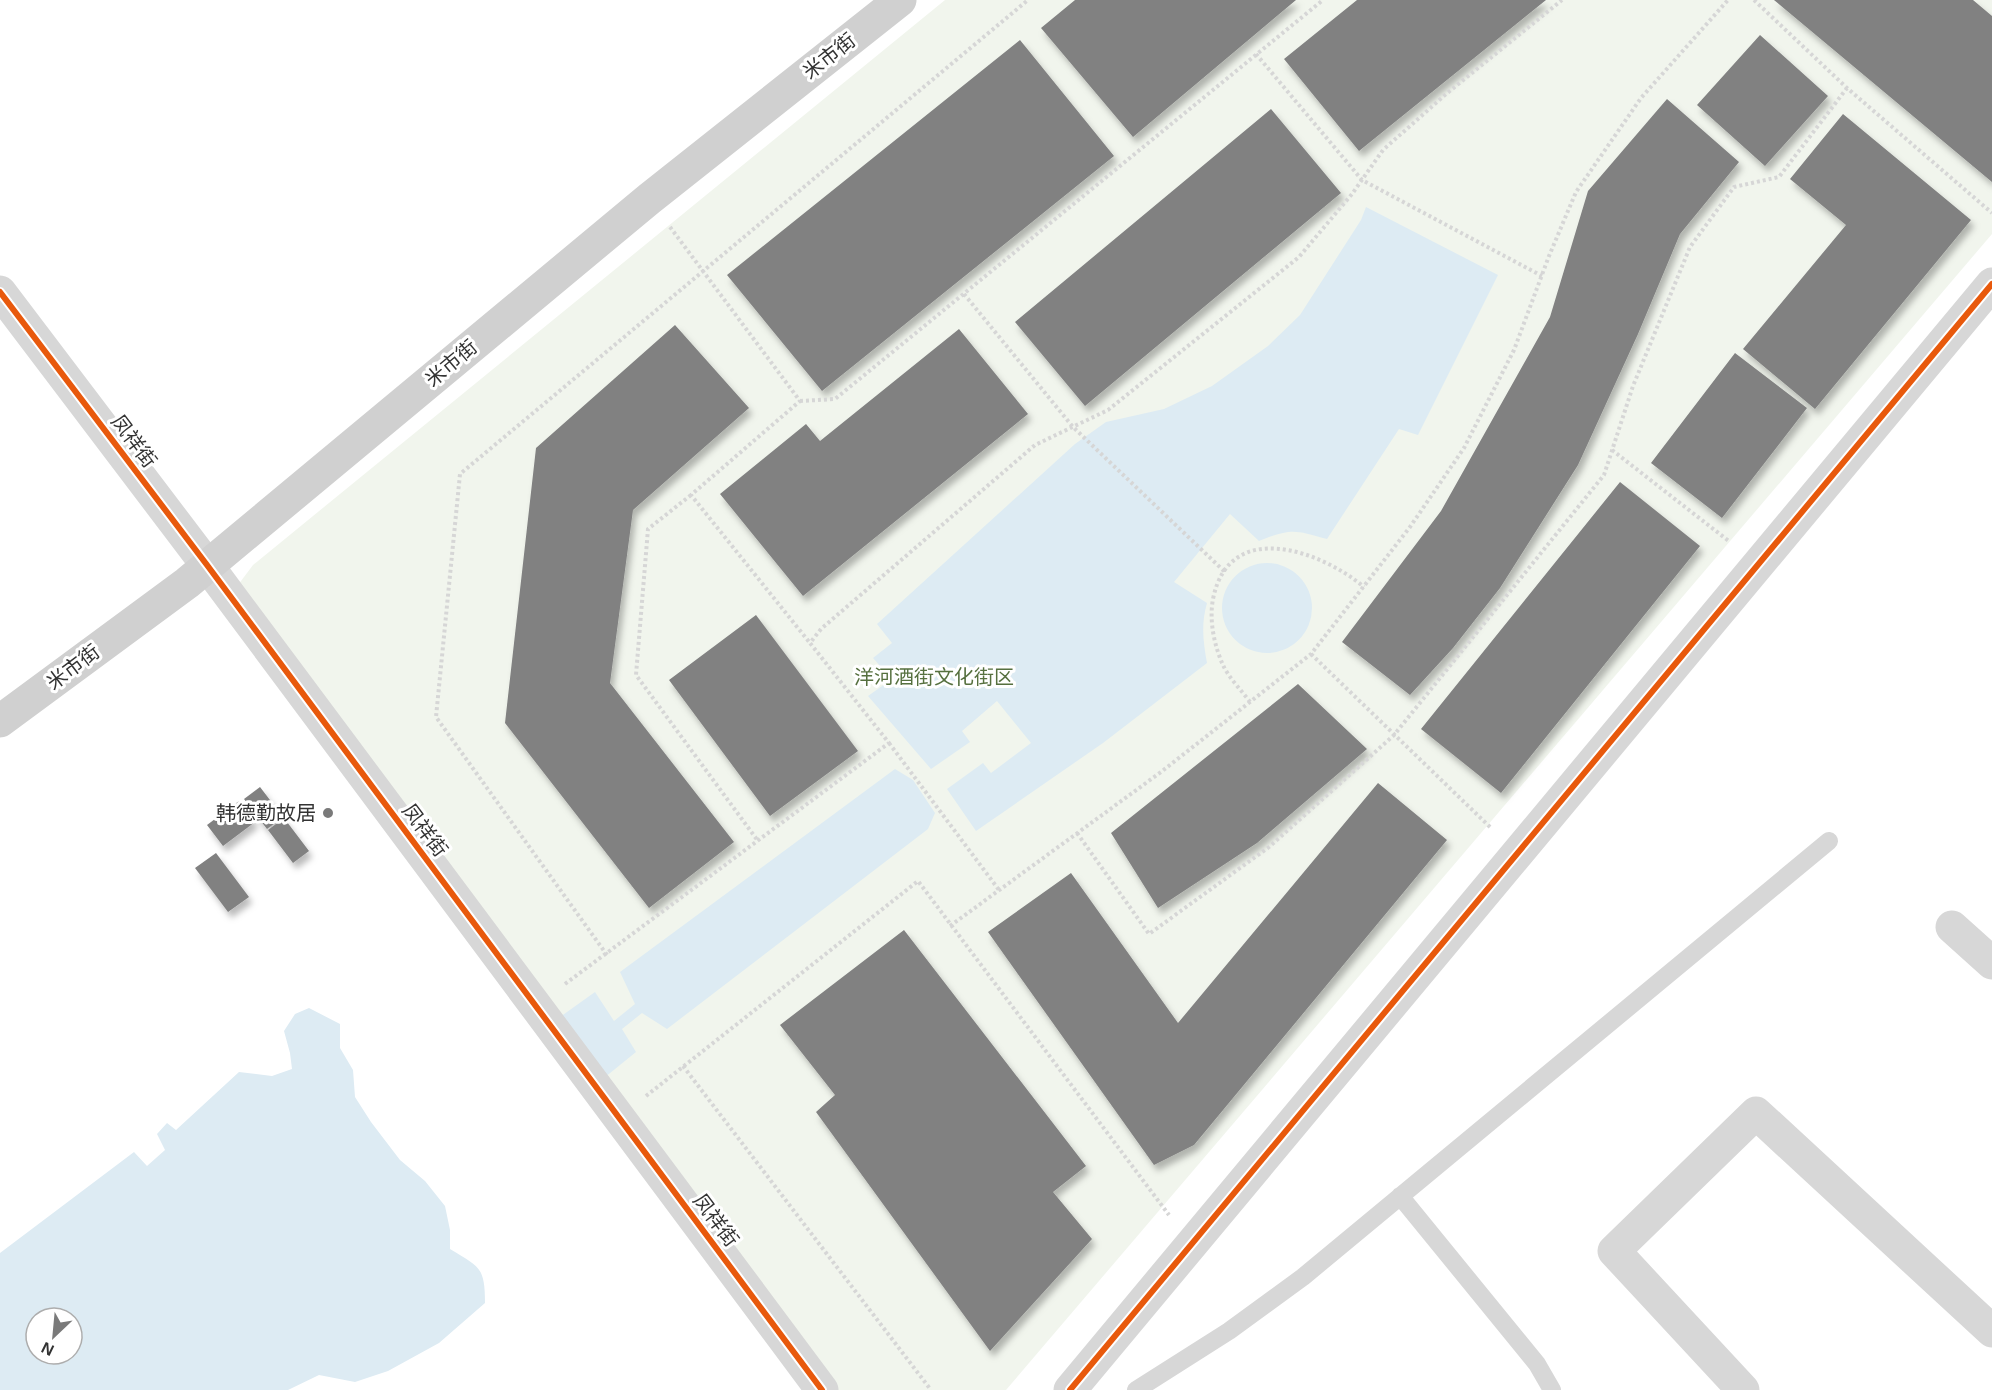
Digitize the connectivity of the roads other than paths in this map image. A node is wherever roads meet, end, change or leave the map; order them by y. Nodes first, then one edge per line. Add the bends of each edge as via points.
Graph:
1 (900, 0) edge
2 (1992, 284) edge
3 (0, 292) edge
4 (207, 565) junction
5 (0, 721) edge
6 (1829, 841) dead end
7 (1952, 927) dead end
8 (1992, 963) edge
9 (1400, 1196) junction
10 (1992, 1331) edge
11 (822, 1390) edge
12 (1070, 1390) edge
13 (1136, 1390) edge
14 (1552, 1390) edge
15 (1743, 1390) edge

1 - 4 street, 米市街 via 649,199
2 - 12 street
3 - 4 street, 凤祥街
4 - 5 street, 米市街
4 - 11 street, 凤祥街
6 - 9 lane
7 - 8 street
9 - 13 lane via 1303,1277 1239,1324
9 - 14 lane via 1537,1364
10 - 15 street via 1756,1113 1614,1251

